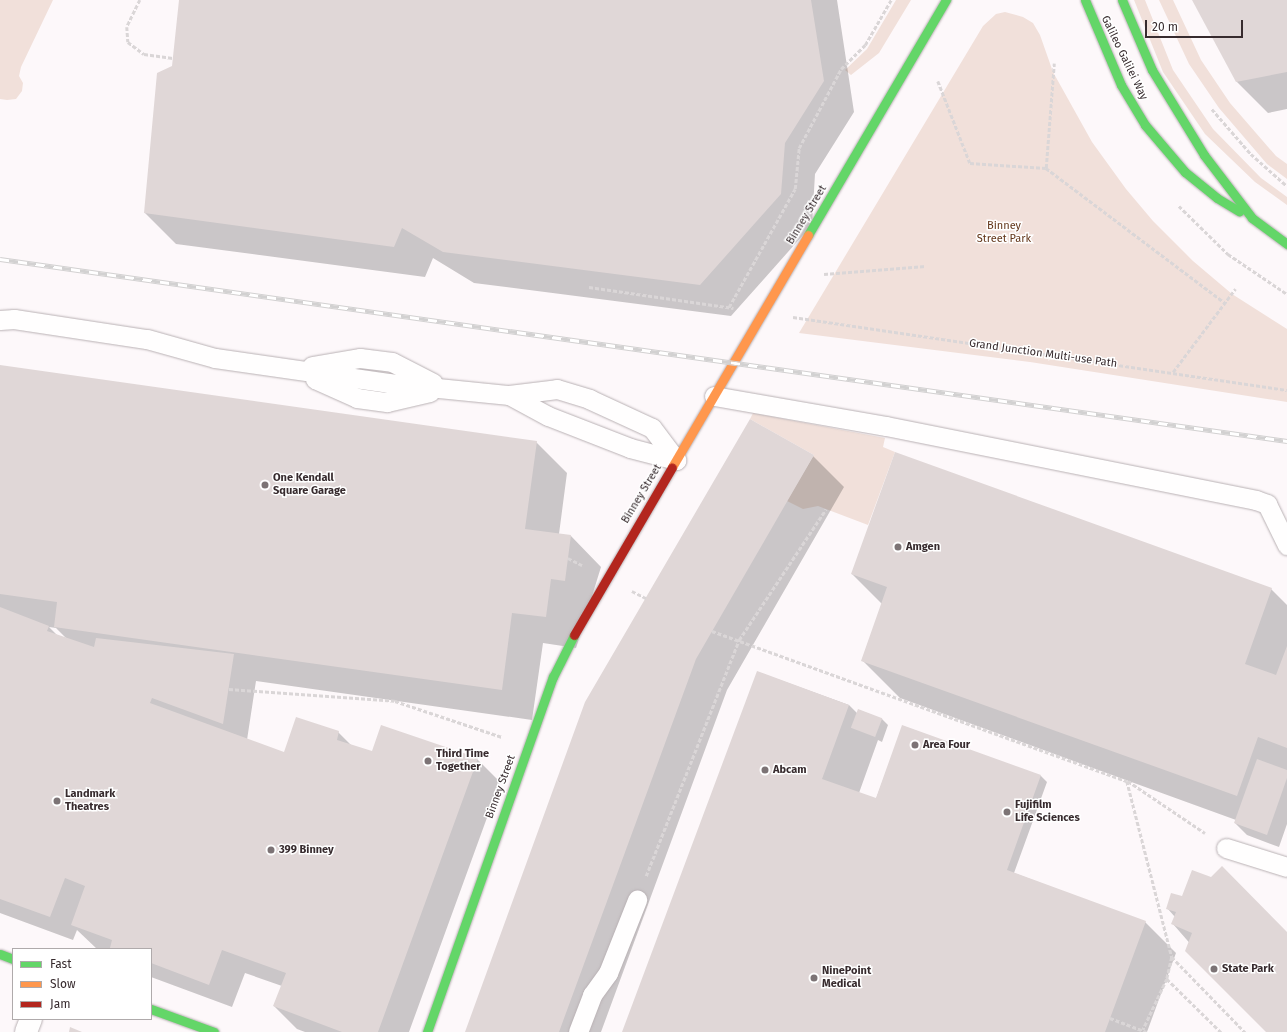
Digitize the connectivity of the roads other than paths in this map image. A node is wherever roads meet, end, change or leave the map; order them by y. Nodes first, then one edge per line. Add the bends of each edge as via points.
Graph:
1 (946, 0) edge
2 (1085, 0) edge
3 (1122, 0) edge
4 (1252, 218) junction
5 (1287, 244) edge
6 (0, 320) edge
7 (509, 395) junction
8 (714, 396) junction
9 (676, 460) junction
10 (1287, 545) edge
11 (1226, 848) road end
12 (1287, 867) edge
13 (636, 900) road end
14 (0, 954) edge
15 (12, 959) edge
16 (152, 1009) edge
17 (31, 1020) edge
18 (26, 1032) edge
19 (214, 1032) edge
20 (427, 1032) edge
21 (578, 1032) edge

1 - 8 main road, Binney Street
2 - 4 main road, Galileo Galilei Way via 1122,85 1159,143 1200,185
3 - 4 main road, Galileo Galilei Way via 1162,89 1217,175
4 - 5 main road, Galileo Galilei Way
6 - 7 lane via 14,319 147,339 215,358
7 - 9 lane via 548,416 630,448
7 - 9 lane via 557,389 589,399 652,428
8 - 9 main road, Binney Street
8 - 10 lane via 886,426 1256,500 1267,504
9 - 20 main road, Binney Street via 560,660
11 - 12 lane
13 - 21 lane via 608,973 592,995
14 - 15 main road
16 - 19 main road
17 - 18 street

